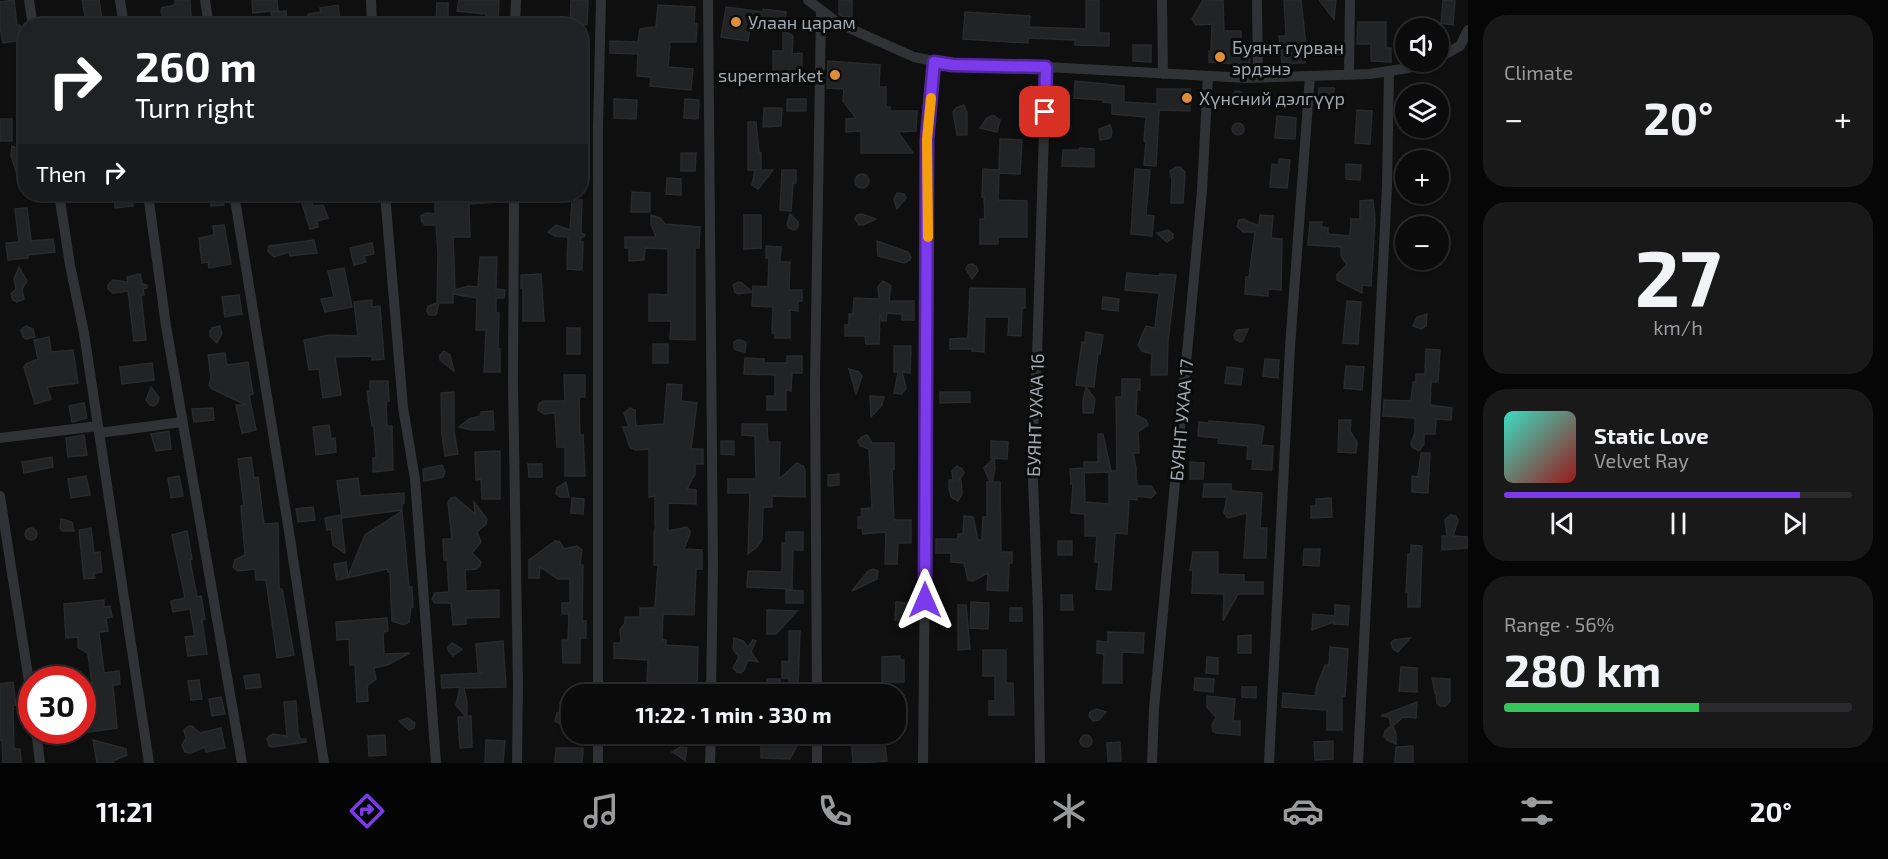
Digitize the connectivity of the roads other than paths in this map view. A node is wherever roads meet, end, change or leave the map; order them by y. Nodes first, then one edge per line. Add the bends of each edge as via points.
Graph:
1 (29, 0) edge
2 (120, 0) edge
3 (205, 0) edge
4 (371, 0) edge
5 (516, 0) edge
6 (601, 0) edge
7 (708, 0) edge
8 (808, 0) edge
9 (1162, 0) edge
10 (1257, 0) edge
11 (1350, 0) edge
12 (821, 12) junction
13 (32, 18) edge
14 (123, 18) edge
15 (208, 18) edge
16 (372, 18) edge
17 (515, 18) edge
18 (1468, 30) edge
19 (1464, 48) edge
20 (1449, 54) edge
21 (934, 62) junction
22 (1046, 67) junction
23 (1395, 70) edge
24 (1389, 72) junction
25 (1163, 75) junction
26 (1349, 75) junction
27 (1208, 76) junction
28 (1310, 76) junction
29 (1258, 77) junction
30 (60, 201) edge
31 (149, 201) edge
32 (235, 201) edge
33 (386, 201) edge
34 (514, 201) edge
35 (182, 422) junction
36 (99, 430) junction
37 (0, 438) edge
38 (0, 496) edge
39 (27, 666) edge
40 (598, 684) edge
41 (711, 684) edge
42 (817, 684) edge
43 (38, 744) edge
44 (598, 744) edge
45 (711, 744) edge
46 (817, 744) edge
47 (40, 763) edge
48 (149, 763) edge
49 (242, 763) edge
50 (324, 763) edge
51 (435, 763) edge
52 (517, 763) edge
53 (598, 763) edge
54 (710, 763) edge
55 (817, 763) edge
56 (924, 763) edge
57 (1040, 763) edge
58 (1152, 763) edge
59 (1269, 763) edge
60 (1358, 763) edge

1 - 13 street
2 - 14 street
3 - 15 street
4 - 16 street
5 - 17 street
6 - 40 street
7 - 41 street
8 - 12 street
9 - 25 street
10 - 29 street
11 - 26 street
12 - 21 street via 914,57
12 - 42 street via 815,384
18 - 19 street
19 - 20 street
21 - 22 street
21 - 56 street via 927,139
22 - 25 street
22 - 57 street, БУЯНТ УХАА 16 via 1032,453
23 - 24 street
24 - 26 street
24 - 60 street via 1387,187
25 - 27 street
26 - 28 street
27 - 29 street
27 - 58 street, БУЯНТ УХАА 17 via 1202,191
28 - 29 street
28 - 59 street via 1290,347
30 - 36 street
31 - 35 street
32 - 50 street
33 - 51 street via 403,407 415,479
34 - 52 street
35 - 36 street
35 - 49 street
36 - 37 street
36 - 48 street
38 - 39 street
43 - 47 street
44 - 53 street
45 - 54 street
46 - 55 street

